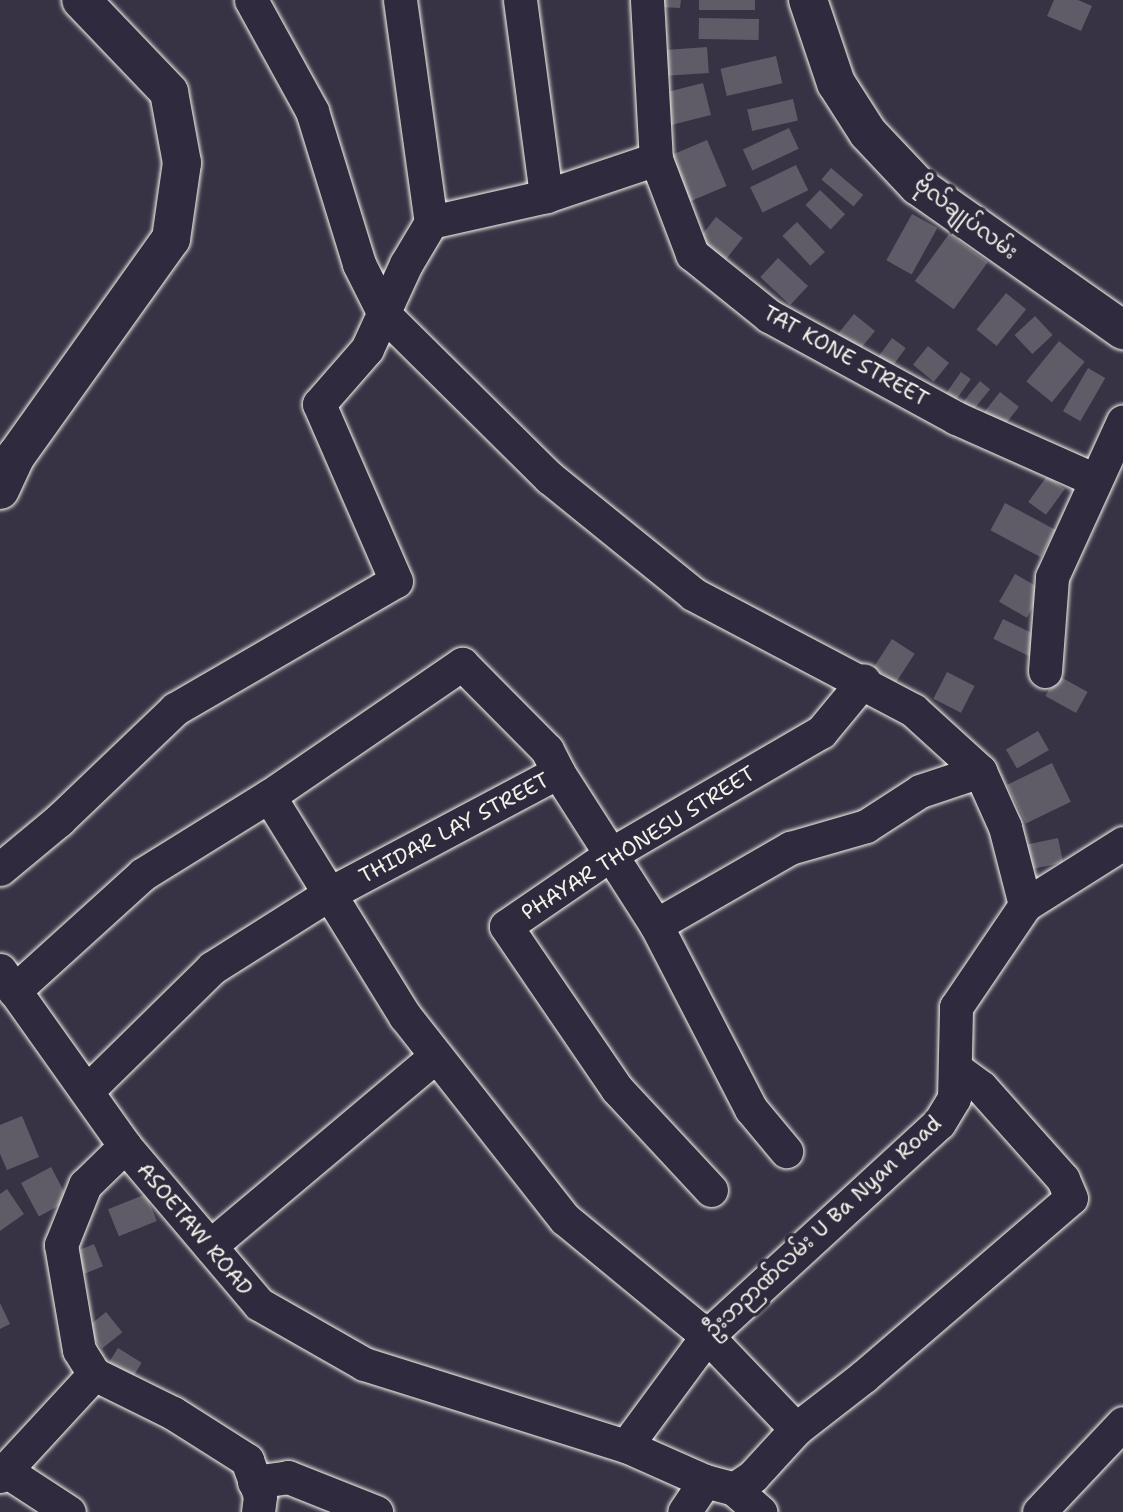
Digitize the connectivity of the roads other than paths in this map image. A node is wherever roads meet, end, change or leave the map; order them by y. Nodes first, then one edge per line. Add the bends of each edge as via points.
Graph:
1 (81, 0) edge
2 (251, 0) edge
3 (400, 0) edge
4 (520, 0) edge
5 (648, 0) edge
6 (808, 0) edge
7 (656, 159) junction
8 (546, 196) junction
9 (431, 222) junction
10 (384, 314) junction
11 (1123, 330) edge
12 (1123, 421) edge
13 (8, 455) edge
14 (1095, 480) junction
15 (0, 490) edge
16 (1045, 671) dead end
17 (864, 680) junction
18 (980, 771) junction
19 (558, 772) junction
20 (269, 796) junction
21 (1123, 843) edge
22 (611, 855) junction
23 (0, 869) edge
24 (332, 892) junction
25 (1025, 905) junction
26 (656, 925) junction
27 (7, 981) edge
28 (436, 1056) junction
29 (955, 1068) junction
30 (87, 1091) junction
31 (125, 1146) junction
32 (786, 1152) dead end
33 (711, 1190) dead end
34 (210, 1246) junction
35 (707, 1336) junction
36 (94, 1374) junction
37 (1123, 1423) edge
38 (796, 1429) junction
39 (626, 1446) junction
40 (3, 1473) edge
41 (720, 1485) junction
42 (256, 1497) edge
43 (69, 1512) edge
44 (376, 1512) edge
45 (684, 1512) edge
46 (760, 1512) edge
47 (1039, 1512) edge

1 - 13 highway via 169,92 182,163 171,239
2 - 10 street via 312,111 359,264
3 - 9 street
4 - 8 street
5 - 7 street, TAT KONE STREET
6 - 11 highway, ဗိုလ်ချုပ်လမ်း via 836,83 868,133 918,186
7 - 8 street
7 - 14 street, TAT KONE STREET via 692,254 769,316 956,418
8 - 9 street
9 - 10 street
10 - 17 street via 550,478 693,594
10 - 23 street via 367,349 319,404 396,580 175,709 59,820
12 - 14 street
13 - 15 highway
14 - 16 street via 1052,577
17 - 18 street via 913,709
17 - 22 street, PHAYAR THONESU STREET via 821,732
18 - 25 street via 1005,827
18 - 26 street via 920,791 866,827 790,848
19 - 20 street, THIDAR LAY STREET via 547,750 462,664
19 - 22 street
19 - 24 street, THIDAR LAY STREET
20 - 24 street
20 - 27 street via 143,873
21 - 25 street
22 - 26 street
22 - 33 street, PHAYAR THONESU STREET via 506,926 617,1089
24 - 28 street via 405,1016
24 - 30 street, THIDAR LAY STREET via 212,968
25 - 29 street, ဦးဘဉာဏ်လမ်း U Ba Nyan Road via 956,1007
26 - 32 street via 751,1109
27 - 30 street, ASOETAW ROAD
28 - 34 street
28 - 35 street via 565,1219
29 - 35 street, ဦးဘဉာဏ်လမ်း U Ba Nyan Road via 954,1098 939,1123
29 - 38 street via 981,1087 1063,1179 1071,1198
30 - 31 street, ASOETAW ROAD
31 - 34 street, ASOETAW ROAD
31 - 36 street via 85,1185 61,1245 79,1350
34 - 39 street, ASOETAW ROAD via 259,1304 364,1364
35 - 38 street
35 - 39 street, ဦးဘဉာဏ်လမ်း U Ba Nyan Road
36 - 40 street
36 - 42 street via 173,1413 247,1460
37 - 47 street
38 - 41 street via 753,1476
39 - 41 street, ASOETAW ROAD
40 - 43 street
41 - 45 street
41 - 46 street, ASOETAW ROAD
42 - 44 street via 288,1477

